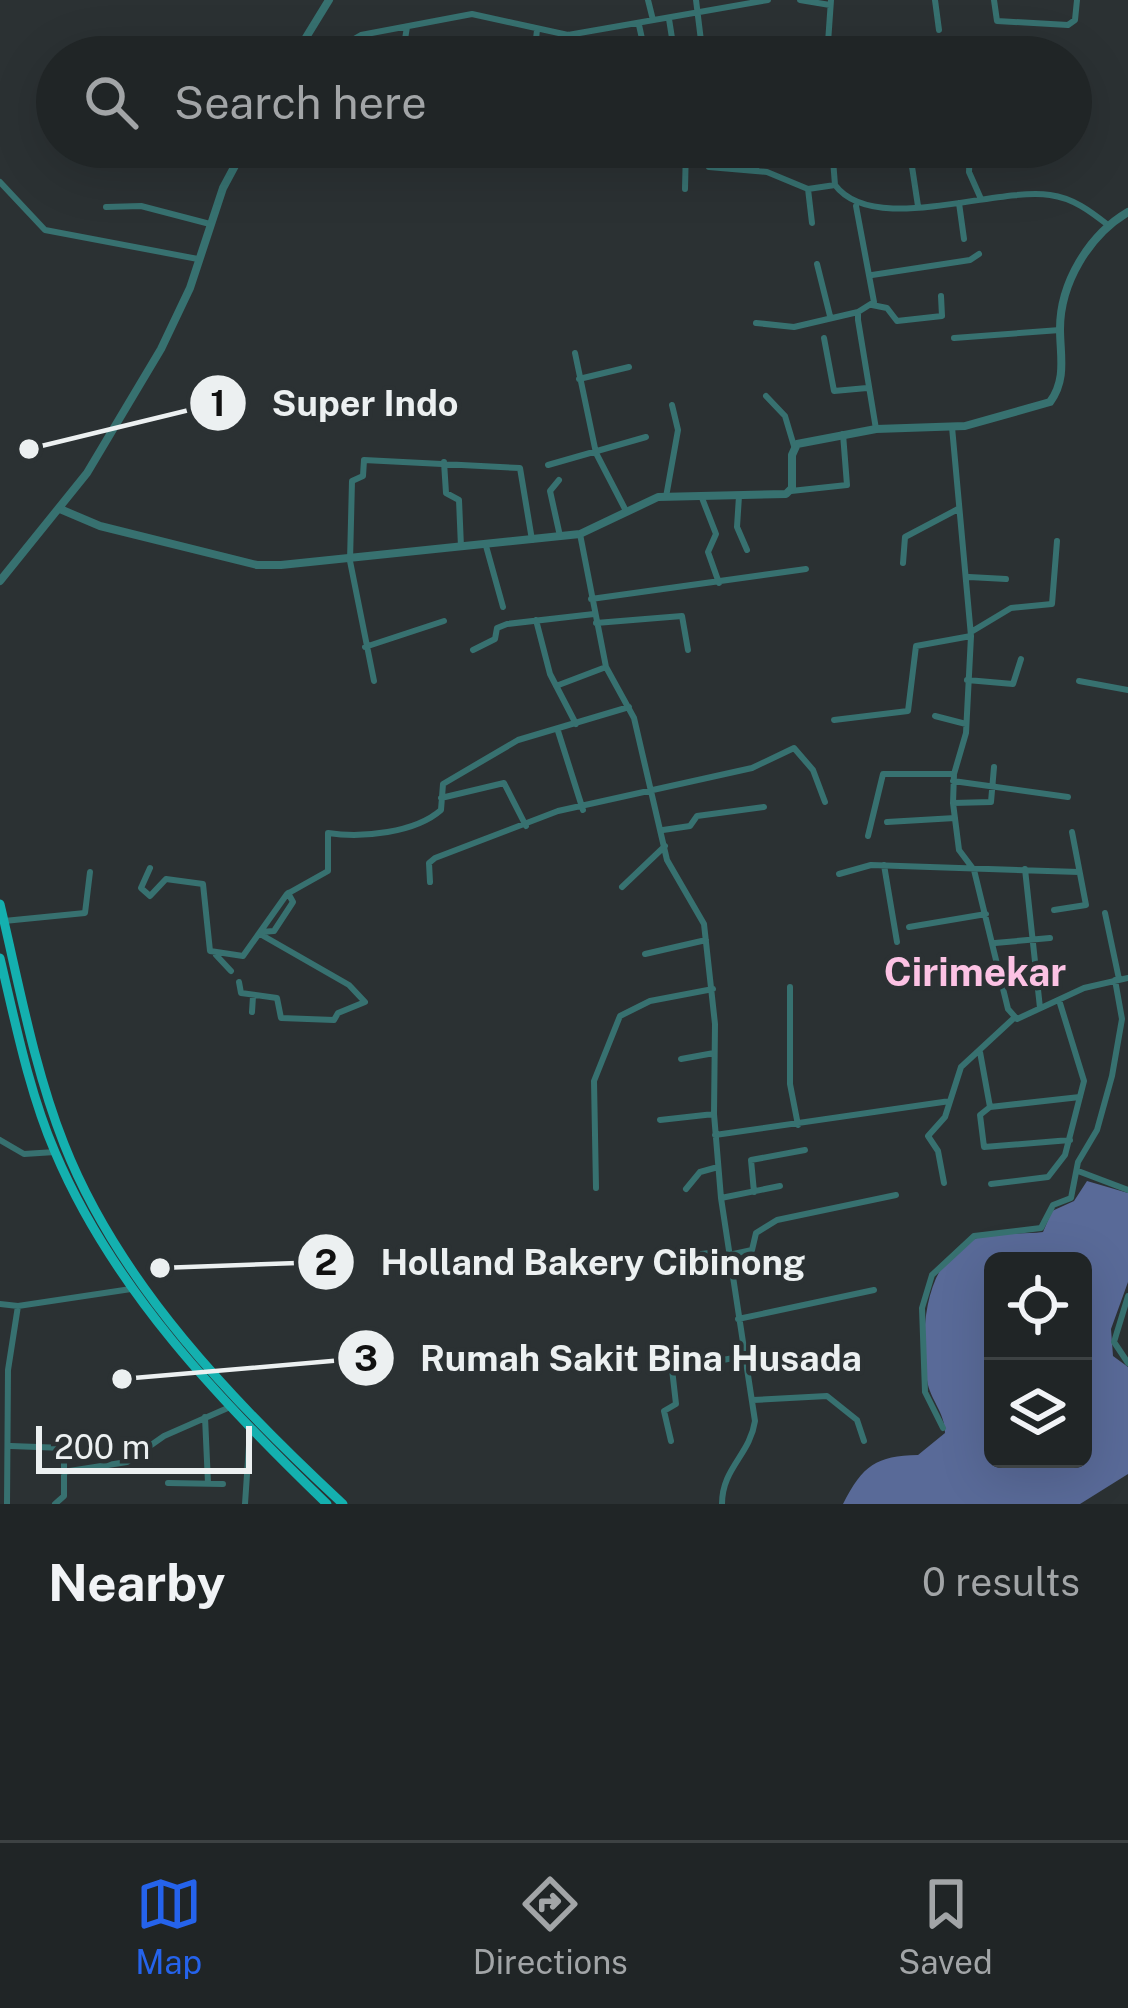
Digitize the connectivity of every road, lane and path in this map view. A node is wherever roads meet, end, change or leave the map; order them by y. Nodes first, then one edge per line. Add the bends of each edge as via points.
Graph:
1 (329, 0) edge
2 (648, 0) edge
3 (696, 0) edge
4 (768, 0) edge
5 (800, 0) edge
6 (935, 0) edge
7 (994, 0) edge
8 (1077, 0) edge
9 (831, 3) edge
10 (698, 12) junction
11 (669, 18) junction
12 (652, 20) junction
13 (639, 25) junction
14 (406, 27) junction
15 (537, 30) junction
16 (939, 30) dead end
17 (568, 35) joint
18 (306, 36) edge
19 (361, 36) edge
20 (405, 36) edge
21 (536, 36) edge
22 (641, 36) edge
23 (672, 36) edge
24 (701, 36) edge
25 (829, 36) edge
26 (232, 168) edge
27 (686, 168) edge
28 (721, 168) edge
29 (756, 168) edge
30 (833, 168) edge
31 (913, 168) edge
32 (969, 168) edge
33 (756, 171) junction
34 (0, 182) edge
35 (835, 185) junction
36 (685, 189) dead end
37 (808, 189) junction
38 (981, 199) junction
39 (959, 203) junction
40 (856, 205) junction
41 (919, 206) junction
42 (106, 207) dead end
43 (1128, 212) edge
44 (812, 223) dead end
45 (210, 224) junction
46 (1108, 225) junction
47 (964, 238) dead end
48 (979, 254) dead end
49 (198, 259) junction
50 (817, 264) dead end
51 (871, 275) junction
52 (940, 296) dead end
53 (872, 305) junction
54 (858, 311) junction
55 (830, 316) junction
56 (757, 323) dead end
57 (1060, 330) junction
58 (824, 338) dead end
59 (953, 338) dead end
60 (575, 353) dead end
61 (628, 367) dead end
62 (579, 379) junction
63 (867, 388) junction
64 (766, 396) dead end
65 (672, 405) dead end
66 (952, 427) junction
67 (876, 429) junction
68 (844, 434) junction
69 (646, 437) dead end
70 (794, 446) junction
71 (596, 453) junction
72 (443, 462) junction
73 (548, 465) dead end
74 (560, 480) dead end
75 (791, 491) junction
76 (739, 496) junction
77 (666, 497) junction
78 (702, 498) junction
79 (958, 508) junction
80 (60, 509) junction
81 (626, 511) junction
82 (580, 534) junction
83 (560, 536) junction
84 (532, 541) junction
85 (1057, 541) dead end
86 (486, 546) junction
87 (461, 547) junction
88 (747, 550) dead end
89 (350, 561) junction
90 (904, 563) dead end
91 (806, 569) dead end
92 (969, 577) junction
93 (1006, 579) dead end
94 (0, 581) edge
95 (719, 585) junction
96 (591, 599) junction
97 (503, 607) dead end
98 (594, 614) junction
99 (444, 620) dead end
100 (536, 620) junction
101 (596, 623) junction
102 (971, 634) junction
103 (365, 647) junction
104 (473, 650) dead end
105 (688, 650) dead end
106 (1021, 659) dead end
107 (606, 668) junction
108 (967, 680) junction
109 (374, 681) dead end
110 (1079, 681) dead end
111 (556, 686) junction
112 (1128, 690) edge
113 (629, 707) junction
114 (934, 716) dead end
115 (834, 720) dead end
116 (576, 724) junction
117 (966, 724) junction
118 (558, 731) junction
119 (994, 767) dead end
120 (954, 777) junction
121 (651, 787) junction
122 (994, 788) junction
123 (1068, 797) dead end
124 (441, 798) junction
125 (825, 802) dead end
126 (953, 803) junction
127 (764, 807) dead end
128 (583, 810) junction
129 (955, 818) junction
130 (887, 822) dead end
131 (526, 826) junction
132 (663, 830) junction
133 (1072, 832) dead end
134 (868, 836) dead end
135 (665, 846) junction
136 (884, 865) junction
137 (150, 868) dead end
138 (973, 868) junction
139 (1025, 869) junction
140 (90, 872) dead end
141 (1079, 872) junction
142 (839, 874) dead end
143 (430, 882) dead end
144 (622, 887) dead end
145 (0, 904) edge
146 (1054, 910) dead end
147 (1106, 913) dead end
148 (986, 914) junction
149 (4, 921) junction
150 (909, 928) dead end
151 (261, 933) junction
152 (1050, 938) dead end
153 (706, 940) junction
154 (1035, 941) junction
155 (897, 942) dead end
156 (995, 943) junction
157 (645, 954) dead end
158 (216, 955) junction
159 (0, 958) edge
160 (231, 971) dead end
161 (1121, 979) edge
162 (239, 982) dead end
163 (14, 987) junction
164 (790, 987) dead end
165 (713, 989) junction
166 (254, 996) junction
167 (1059, 1000) junction
168 (1040, 1009) junction
169 (252, 1012) dead end
170 (1014, 1018) junction
171 (980, 1052) dead end
172 (714, 1053) junction
173 (681, 1059) dead end
174 (1080, 1097) junction
175 (950, 1101) junction
176 (990, 1107) junction
177 (714, 1114) junction
178 (660, 1120) dead end
179 (798, 1125) junction
180 (715, 1135) junction
181 (0, 1140) edge
182 (1070, 1140) junction
183 (805, 1150) dead end
184 (55, 1152) junction
185 (718, 1167) junction
186 (1078, 1171) junction
187 (944, 1183) dead end
188 (991, 1184) dead end
189 (780, 1186) dead end
190 (596, 1188) dead end
191 (686, 1189) dead end
192 (1128, 1190) edge
193 (754, 1192) junction
194 (896, 1195) dead end
195 (721, 1198) junction
196 (724, 1252) junction
197 (693, 1255) dead end
198 (131, 1289) junction
199 (874, 1290) dead end
200 (1128, 1296) edge
201 (0, 1304) edge
202 (18, 1306) junction
203 (738, 1319) junction
204 (745, 1356) junction
205 (1128, 1363) edge
206 (221, 1385) junction
207 (753, 1400) junction
208 (232, 1406) junction
209 (205, 1418) junction
210 (250, 1427) junction
211 (943, 1428) dead end
212 (671, 1442) dead end
213 (864, 1442) dead end
214 (11, 1446) junction
215 (64, 1472) junction
216 (168, 1483) dead end
217 (208, 1484) junction
218 (223, 1484) dead end
219 (4, 1500) edge
220 (56, 1504) edge
221 (245, 1504) edge
222 (327, 1504) edge
223 (343, 1504) edge
224 (722, 1504) edge

1 - 18 street
2 - 12 street
3 - 10 street
4 - 10 street
5 - 9 street
6 - 16 street
7 - 8 street via 997,21 1068,25
9 - 25 street
10 - 11 street
10 - 24 street
11 - 12 street
11 - 23 street
12 - 13 street
13 - 17 street
13 - 22 street
14 - 15 street via 472,14
14 - 19 street
14 - 20 street
15 - 17 street
15 - 21 street
26 - 45 street
27 - 36 street
28 - 33 street
29 - 33 street
30 - 35 street
31 - 41 street
32 - 38 street
33 - 37 street
34 - 49 street via 45,230
35 - 37 street
35 - 40 street
37 - 44 street
38 - 39 street
38 - 46 street via 1054,196
39 - 41 street
39 - 47 street
40 - 41 street
40 - 51 street
42 - 45 street via 141,206
43 - 46 street
45 - 49 street
46 - 57 street via 1078,264
48 - 51 street
49 - 80 street via 161,349
50 - 55 street
51 - 53 street
52 - 53 street via 942,316 897,321
53 - 54 street
54 - 55 street
54 - 63 street
55 - 56 street via 794,327
57 - 59 street
57 - 66 street via 1063,364 1050,401
58 - 63 street via 834,391
60 - 62 street
61 - 62 street
62 - 71 street
63 - 67 street
64 - 70 street via 785,416
65 - 77 street via 678,430
66 - 67 street
66 - 79 street
67 - 68 street
68 - 70 street
68 - 75 street via 847,485
69 - 71 street
70 - 75 street
71 - 73 street
71 - 81 street
72 - 84 street via 524,470
72 - 87 street via 446,493 459,500
72 - 89 street via 364,460 347,509
74 - 83 street via 550,491
75 - 76 street
76 - 78 street
76 - 88 street via 737,526
77 - 78 street
77 - 81 street
78 - 95 street via 716,534 708,552
79 - 90 street via 904,537
79 - 92 street
80 - 89 street via 257,565
80 - 94 street
81 - 82 street
82 - 83 street
82 - 96 street
83 - 84 street
84 - 86 street
85 - 102 street via 1052,604 1011,608
86 - 87 street
86 - 97 street
87 - 89 street
89 - 103 street
91 - 95 street
92 - 93 street
92 - 102 street
95 - 96 street
96 - 98 street
98 - 100 street
98 - 101 street
99 - 103 street
100 - 104 street via 496,628 495,639
100 - 111 street
101 - 105 street via 682,616
101 - 107 street
102 - 108 street
102 - 115 street via 916,646 908,711
103 - 109 street
106 - 108 street via 1012,684
107 - 111 street
107 - 113 street
108 - 117 street
110 - 112 street
111 - 116 street
113 - 116 street
113 - 121 street
114 - 117 street
116 - 118 street
117 - 120 street
118 - 124 street via 518,740 454,775
118 - 128 street
119 - 122 street
120 - 122 street
120 - 126 street
120 - 134 street via 883,775
121 - 125 street via 752,768 794,748
121 - 128 street
121 - 132 street
122 - 123 street
122 - 126 street via 989,803
124 - 131 street via 504,783
124 - 151 street via 434,817 366,834 328,833 328,872 288,893
126 - 129 street
127 - 132 street via 697,815 690,826
128 - 131 street
129 - 130 street
129 - 138 street via 958,850
131 - 143 street via 432,860
132 - 135 street
133 - 141 street
135 - 144 street
135 - 153 street
136 - 138 street
136 - 142 street
136 - 155 street
137 - 158 street via 140,888 150,896 166,879 203,884 208,946
138 - 139 street
138 - 148 street
139 - 141 street
139 - 154 street
140 - 149 street via 86,913
141 - 146 street via 1085,907
145 - 149 main road
147 - 161 street
148 - 150 street
148 - 156 street
149 - 163 main road
151 - 158 street via 245,955
151 - 166 street via 365,1002 334,1020 290,1019 279,1017 277,998
152 - 154 street
153 - 157 street
153 - 165 street
154 - 156 street
154 - 168 street
156 - 170 street
158 - 160 street
159 - 163 main road
161 - 167 street
161 - 186 street via 1112,1076
162 - 166 street
163 - 184 main road
163 - 206 main road via 56,1122 98,1217
164 - 179 street
165 - 172 street
165 - 190 street via 650,1001 620,1016 592,1094
166 - 169 street
167 - 168 street
167 - 174 street via 1084,1072
168 - 170 street
170 - 175 street via 961,1067
171 - 176 street
172 - 173 street
172 - 177 street
174 - 176 street
174 - 182 street
175 - 179 street
175 - 187 street via 928,1136
176 - 182 street via 980,1115 985,1147
177 - 178 street
177 - 180 street
179 - 180 street
180 - 185 street
181 - 184 street via 24,1154
182 - 188 street via 1048,1178
183 - 193 street via 751,1160
184 - 198 main road
185 - 191 street via 700,1172
185 - 195 street
186 - 192 street
186 - 211 street via 1071,1198 1053,1204 1044,1226 974,1236 932,1275 922,1308 925,1392
189 - 193 street
193 - 195 street
194 - 196 street via 777,1220 756,1233 752,1250
195 - 196 street
196 - 197 street
196 - 203 street
198 - 202 street
198 - 206 main road
199 - 203 street
200 - 205 street via 1114,1342
201 - 202 street
202 - 214 street via 8,1370
203 - 204 street
204 - 207 street
204 - 212 street via 672,1369 676,1404 664,1411
206 - 208 main road
206 - 223 main road
207 - 213 street via 827,1396 857,1420
207 - 224 street via 753,1436 725,1474
208 - 209 street
208 - 210 main road
209 - 215 street via 127,1462
209 - 217 street
210 - 221 street
210 - 222 main road
214 - 215 street via 63,1447
214 - 219 street
215 - 220 street
216 - 217 street
217 - 218 street

